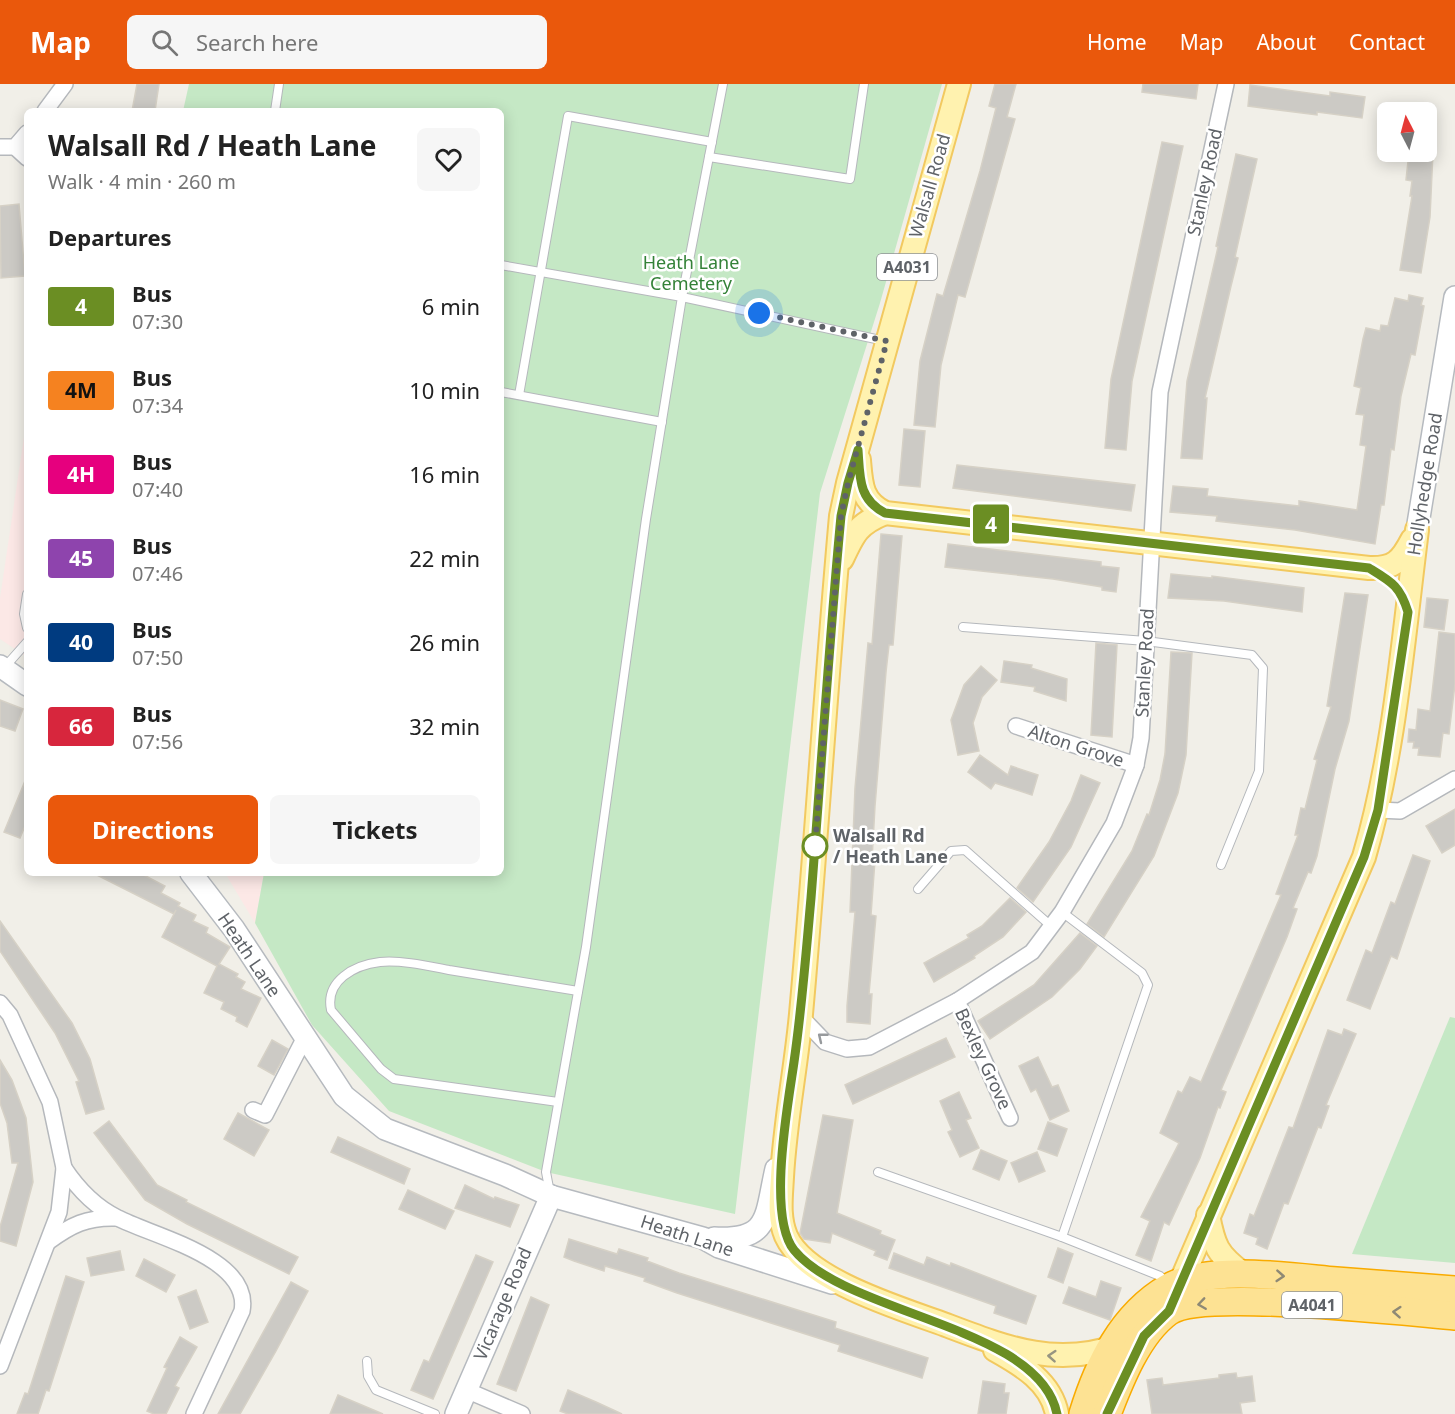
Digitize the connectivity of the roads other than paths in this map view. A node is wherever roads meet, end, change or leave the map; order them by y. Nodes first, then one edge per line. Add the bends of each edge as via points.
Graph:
1 (65, 84) edge
2 (279, 84) edge
3 (723, 84) edge
4 (864, 84) edge
5 (959, 84) edge
6 (1226, 84) edge
7 (47, 108) edge
8 (275, 108) edge
9 (24, 137) edge
10 (712, 142) junction
11 (14, 151) edge
12 (709, 157) junction
13 (504, 266) edge
14 (540, 272) junction
15 (682, 297) junction
16 (1455, 297) edge
17 (887, 341) junction
18 (504, 392) edge
19 (519, 395) junction
20 (662, 422) junction
21 (858, 450) junction
22 (885, 513) junction
23 (1417, 530) junction
24 (1153, 542) junction
25 (1369, 568) junction
26 (836, 571) junction
27 (1408, 612) junction
28 (963, 627) dead end
29 (1146, 641) junction
30 (24, 645) edge
31 (2, 667) edge
32 (24, 683) edge
33 (1016, 726) dead end
34 (1136, 765) junction
35 (1455, 779) edge
36 (1378, 810) junction
37 (1221, 865) dead end
38 (193, 876) edge
39 (918, 889) dead end
40 (1062, 912) junction
41 (1051, 926) junction
42 (578, 991) junction
43 (957, 1001) junction
44 (0, 1003) edge
45 (801, 1017) junction
46 (304, 1038) junction
47 (558, 1102) junction
48 (253, 1110) dead end
49 (1010, 1118) dead end
50 (784, 1131) junction
51 (64, 1168) junction
52 (878, 1172) dead end
53 (551, 1196) junction
54 (1208, 1215) junction
55 (116, 1218) junction
56 (1062, 1237) junction
57 (703, 1238) junction
58 (48, 1242) junction
59 (1242, 1274) junction
60 (850, 1289) junction
61 (1455, 1290) edge
62 (1173, 1294) junction
63 (1455, 1316) edge
64 (7, 1324) edge
65 (963, 1331) junction
66 (1144, 1336) junction
67 (1109, 1349) junction
68 (368, 1360) dead end
69 (0, 1366) edge
70 (466, 1390) junction
71 (194, 1414) edge
72 (435, 1414) edge
73 (456, 1414) edge
74 (522, 1414) edge
75 (1057, 1414) edge
76 (1083, 1414) edge
77 (1107, 1414) edge

1 - 7 street
2 - 8 lane
3 - 10 lane
4 - 12 lane via 850,179
5 - 17 main road, Walsall Road / A4031
6 - 24 street, Stanley Road via 1160,392
9 - 11 street
10 - 12 lane
10 - 14 lane via 568,116
12 - 15 lane
13 - 14 lane
14 - 15 lane
14 - 19 lane
15 - 17 lane
15 - 20 lane
16 - 23 street, Hollyhedge Road
17 - 21 main road, Walsall Road / A4031
18 - 19 lane
19 - 20 lane
20 - 42 lane
21 - 22 main road, A4031 via 861,488 868,502
21 - 26 main road, Walsall Road / A4031 via 843,507
22 - 24 main road
22 - 26 main road, A4031 via 863,523
23 - 25 main road via 1400,561 1387,568
23 - 27 main road, Hollyhedge Road / A4031
24 - 25 main road
24 - 29 street, Stanley Road
25 - 27 main road via 1395,584
26 - 45 main road, Walsall Road / A4031
27 - 36 main road, Hollyhedge Road / A4031
28 - 29 lane
29 - 34 street, Stanley Road via 1142,738
29 - 37 lane via 1252,655 1263,668 1259,771
30 - 31 lane
31 - 32 street
33 - 34 street, Alton Grove
34 - 40 street, Stanley Road via 1114,823
35 - 36 street via 1400,812
36 - 54 main road, Hollyhedge Road / A4031 via 1364,857
38 - 46 street, Heath Lane via 234,928
39 - 41 lane via 951,851 964,850
40 - 41 street, Stanley Road
40 - 56 lane via 1142,973 1148,985
41 - 43 street, Stanley Road via 1032,952
42 - 47 lane
42 - 47 lane via 382,962 363,966 341,978 329,998 331,1010 394,1079
43 -> 45 street, Stanley Road via 869,1047 847,1049 825,1042
43 - 49 street, Bexley Grove
44 - 51 street via 10,1015 50,1102
45 - 50 main road, Walsall Road / A4031
46 - 48 street via 265,1115
46 - 53 street, Heath Lane via 344,1096 385,1129
47 - 53 lane via 546,1172
50 - 57 street via 765,1218 756,1232 739,1239
50 - 60 main road, Walsall Road / A4031 via 780,1214 786,1236 794,1250 811,1265
51 - 55 street via 76,1187
51 - 58 street via 59,1212
52 - 56 lane
53 - 57 street, Heath Lane
53 - 70 street, Vicarage Road
54 - 59 main road via 1216,1248
54 - 62 main road, Hollyhedge Road / A4031
55 - 58 street via 95,1217 71,1225
55 - 71 street via 220,1264 240,1290 242,1311
56 - 62 lane via 1160,1276
57 - 60 street, Heath Lane via 719,1247
58 - 64 street
59 -> 61 highway, A4041
59 - 62 highway, A4041
60 - 65 main road, Heath Lane / A4031
63 -> 62 highway, A4041 via 1244,1301 1199,1304
62 - 66 highway, A4031
62 - 67 highway, A4031 via 1131,1318
64 - 69 street
67 -> 65 main road, Heath Lane / A4031 via 1085,1356 1049,1357
65 - 75 main road via 1040,1380
66 - 67 main road, A4031
66 - 77 highway, A4031
67 - 76 highway, A4031
68 - 72 lane via 368,1376 376,1390
70 - 73 street, Vicarage Road
70 - 74 street

